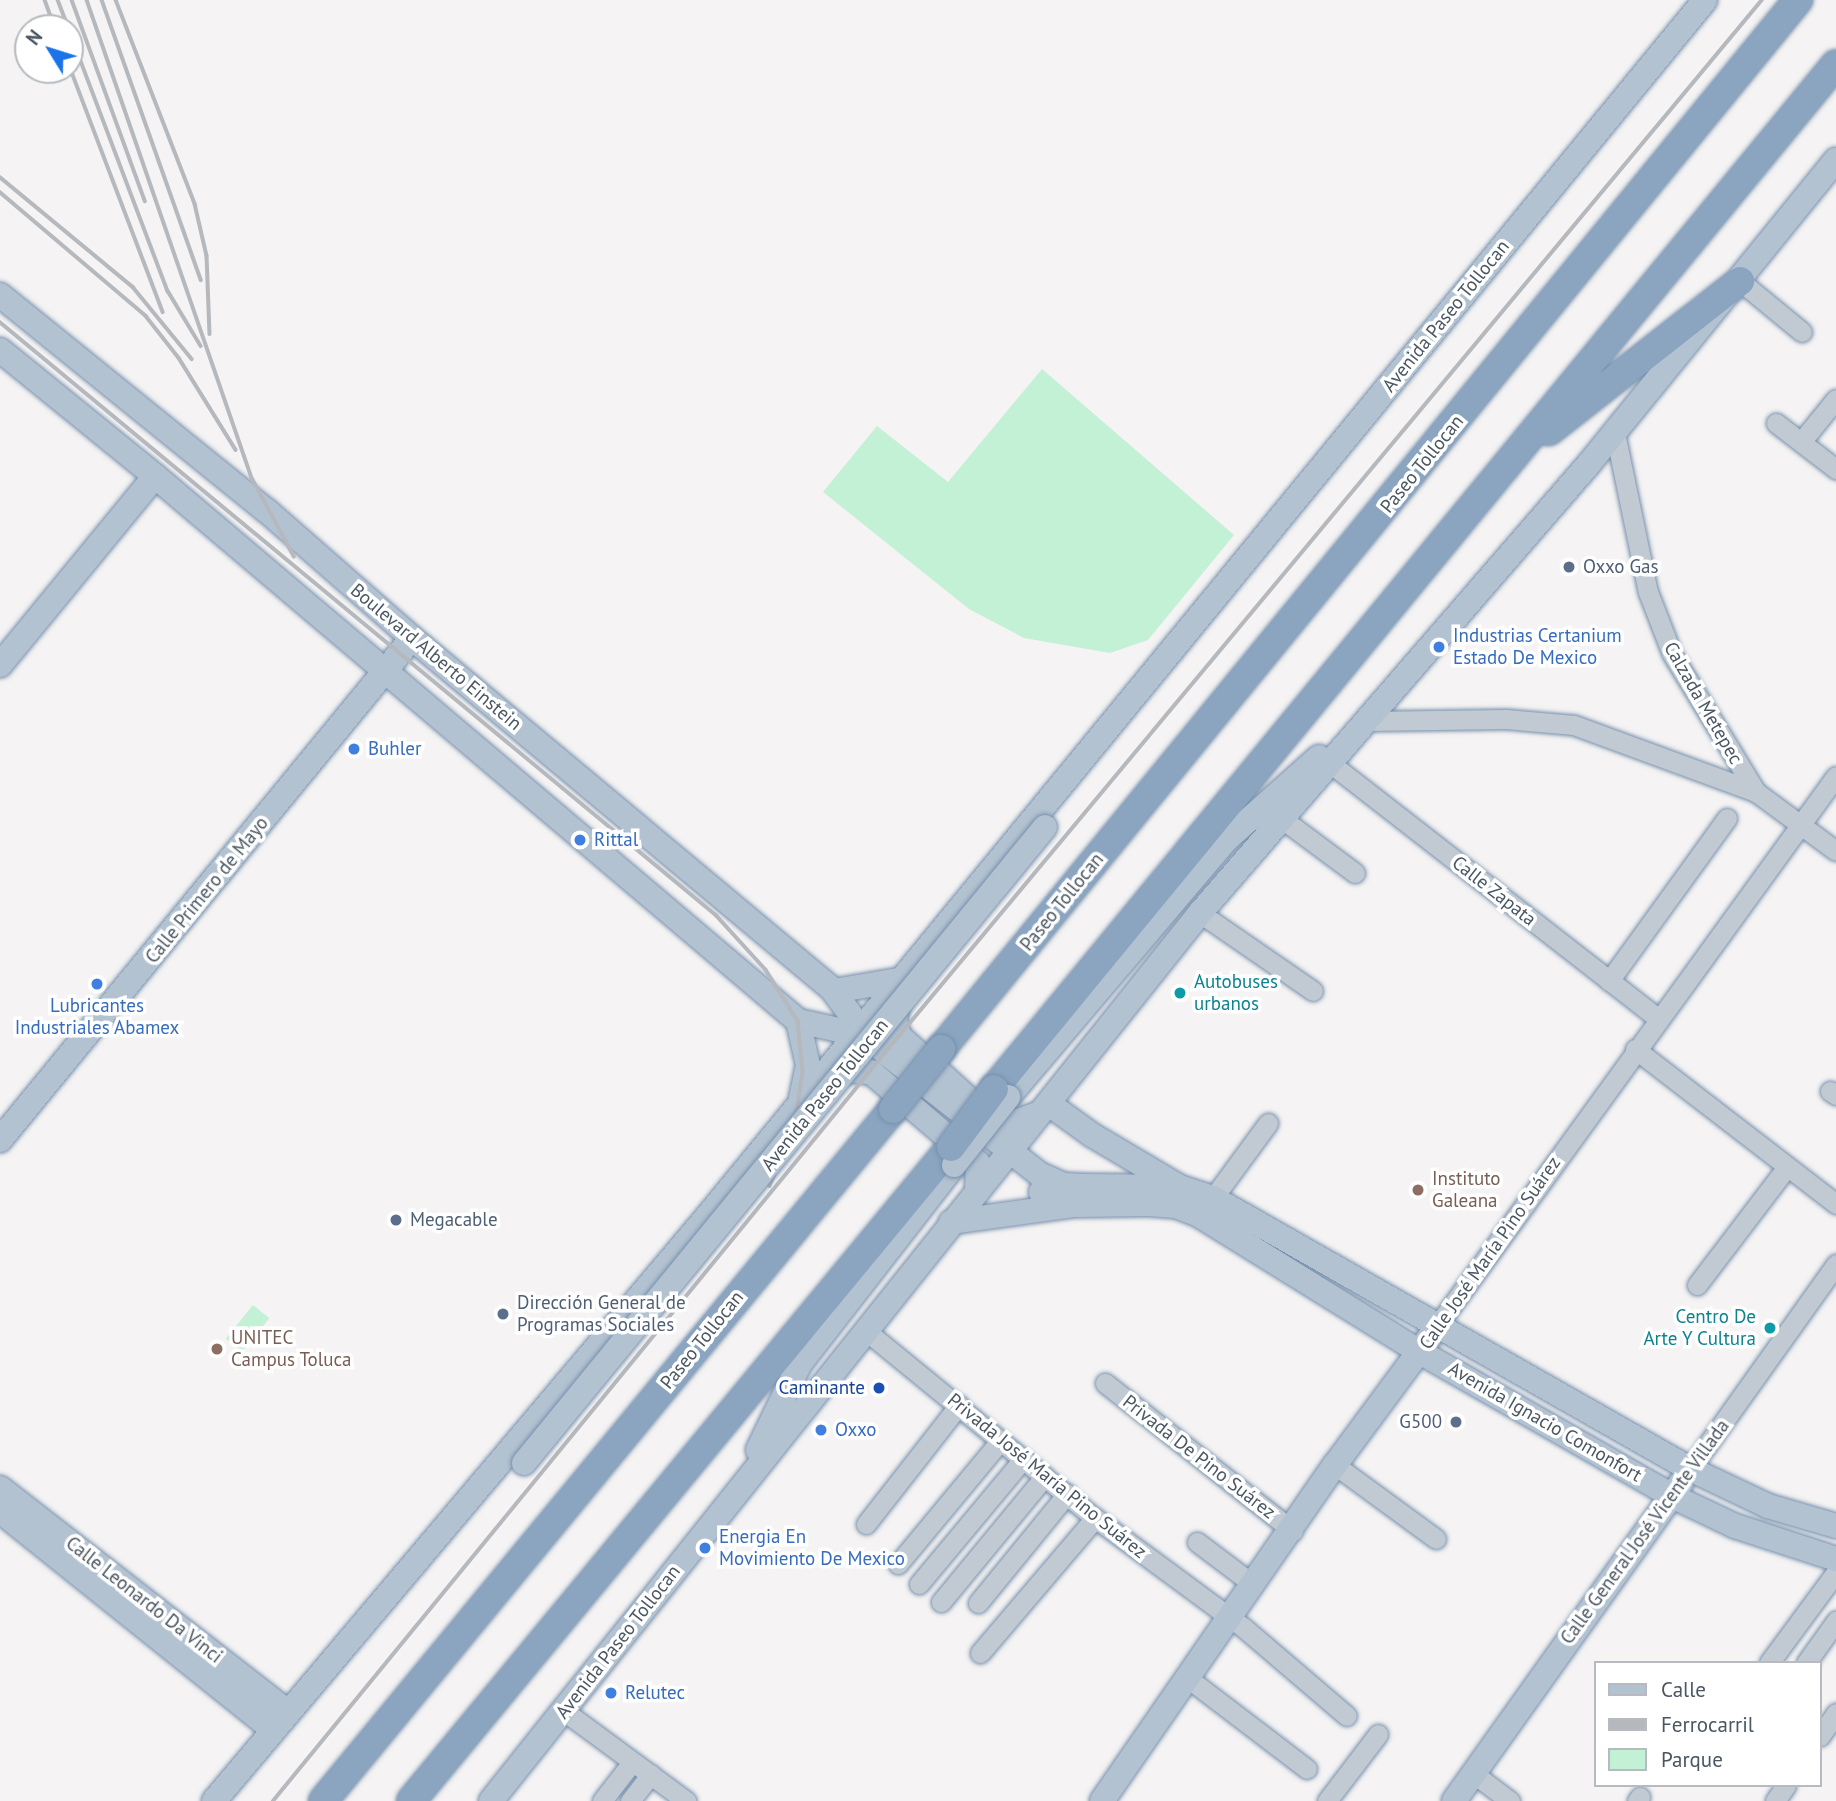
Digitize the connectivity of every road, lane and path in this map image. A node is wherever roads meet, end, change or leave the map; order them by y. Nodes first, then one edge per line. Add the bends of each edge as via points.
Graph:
1 (1705, 0) edge
2 (1798, 0) edge
3 (1836, 64) edge
4 (1836, 160) edge
5 (1741, 281) junction
6 (0, 295) edge
7 (1802, 332) dead end
8 (0, 350) edge
9 (1834, 404) edge
10 (1776, 423) dead end
11 (1615, 433) junction
12 (1801, 443) junction
13 (1511, 460) junction
14 (1836, 469) edge
15 (155, 476) junction
16 (1187, 631) junction
17 (412, 638) junction
18 (0, 664) edge
19 (385, 671) junction
20 (1366, 721) junction
21 (1329, 763) junction
22 (1836, 776) edge
23 (1756, 792) junction
24 (1281, 818) junction
25 (1727, 818) dead end
26 (1802, 826) junction
27 (1836, 851) edge
28 (1355, 873) dead end
29 (1200, 913) junction
30 (900, 980) junction
31 (1609, 981) junction
32 (834, 991) junction
33 (1313, 991) dead end
34 (1659, 1019) junction
35 (798, 1021) junction
36 (859, 1032) junction
37 (1635, 1049) junction
38 (820, 1079) junction
39 (1001, 1093) junction
40 (798, 1106) junction
41 (1046, 1107) junction
42 (1268, 1124) dead end
43 (0, 1140) edge
44 (1005, 1154) junction
45 (952, 1156) junction
46 (1787, 1167) junction
47 (1179, 1186) junction
48 (977, 1192) junction
49 (1213, 1198) junction
50 (1836, 1204) edge
51 (1078, 1205) junction
52 (951, 1222) junction
53 (1835, 1268) edge
54 (1697, 1285) dead end
55 (1437, 1326) junction
56 (864, 1330) junction
57 (1420, 1352) junction
58 (1105, 1383) dead end
59 (958, 1405) junction
60 (1000, 1441) junction
61 (1023, 1459) junction
62 (1335, 1465) junction
63 (1690, 1469) junction
64 (1045, 1476) junction
65 (744, 1482) junction
66 (0, 1488) edge
67 (1067, 1494) junction
68 (1672, 1496) junction
69 (0, 1511) edge
70 (1095, 1518) junction
71 (866, 1524) dead end
72 (1836, 1526) edge
73 (1293, 1531) junction
74 (438, 1538) junction
75 (1436, 1539) dead end
76 (1197, 1542) dead end
77 (1836, 1559) edge
78 (898, 1564) dead end
79 (1836, 1572) edge
80 (919, 1584) dead end
81 (1255, 1585) junction
82 (940, 1602) dead end
83 (978, 1603) dead end
84 (1232, 1619) junction
85 (1836, 1621) edge
86 (980, 1653) dead end
87 (1770, 1661) edge
88 (1807, 1661) edge
89 (1189, 1679) junction
90 (564, 1711) junction
91 (1836, 1713) edge
92 (1347, 1716) dead end
93 (280, 1721) junction
94 (1822, 1733) edge
95 (1378, 1734) dead end
96 (632, 1762) junction
97 (1307, 1769) dead end
98 (651, 1774) junction
99 (1474, 1774) junction
100 (664, 1795) edge
101 (214, 1801) edge
102 (323, 1801) edge
103 (411, 1801) edge
104 (491, 1801) edge
105 (602, 1801) edge
106 (630, 1801) edge
107 (686, 1801) edge
108 (1102, 1801) edge
109 (1327, 1801) edge
110 (1454, 1801) edge
111 (1510, 1801) edge

1 - 16 main road, Avenida Paseo Tollocan
2 - 102 highway, Paseo Tollocan, bridge
3 - 13 highway
4 - 5 main road, Avenida Paseo Tollocan
5 - 7 street
5 - 11 main road, Avenida Paseo Tollocan
5 - 13 highway
6 - 17 main road, Boulevard Alberto Einstein via 267,511
8 - 15 main road
9 - 12 street
10 - 12 street
11 - 20 main road, Avenida Paseo Tollocan
11 - 23 street, Calzada Metepec via 1660,627
12 - 14 street
13 - 39 highway
15 - 18 main road
15 - 19 main road
16 - 30 main road, Avenida Paseo Tollocan
16 - 74 main road, Avenida Paseo Tollocan, bridge via 1153,694 524,1463
17 - 19 main road, Calle Primero de Mayo
17 - 32 main road, Boulevard Alberto Einstein
19 - 35 main road
19 - 43 main road, Calle Primero de Mayo
20 - 21 main road, Avenida Paseo Tollocan
20 - 23 street via 1506,719 1574,725
20 - 39 main road, Avenida Paseo Tollocan via 1295,776 1227,839
21 - 24 main road, Avenida Paseo Tollocan
21 - 31 street, Calle Zapata
22 - 26 street, Calle José María Pino Suárez
23 - 26 street, Calzada Metepec
24 - 28 street
24 - 29 main road, Avenida Paseo Tollocan
25 - 31 street
26 - 27 street, Calzada Metepec
26 - 34 street, Calle José María Pino Suárez
29 - 33 street
29 - 41 main road, Avenida Paseo Tollocan
30 - 32 main road
30 - 36 main road, Avenida Paseo Tollocan
30 - 41 main road via 895,1021 899,1036 993,1120 1019,1124
31 - 34 street, Calle Zapata
32 - 36 main road, Boulevard Alberto Einstein
34 - 37 street, Calle José María Pino Suárez
35 - 36 main road
35 - 40 main road via 808,1065
36 - 38 main road, Avenida Paseo Tollocan
36 - 44 main road
37 - 46 street
37 - 55 street, Calle José María Pino Suárez
38 - 40 main road, Avenida Paseo Tollocan
38 - 48 main road via 846,1070 871,1072 978,1163
39 - 45 highway, bridge
40 - 74 main road, Avenida Paseo Tollocan
41 - 44 main road, Avenida Paseo Tollocan
41 - 47 main road
42 - 49 street
44 - 47 main road, Avenida Ignacio Comonfort via 1064,1185
44 - 48 main road, Avenida Paseo Tollocan
44 - 51 main road, Avenida Ignacio Comonfort via 1023,1182
45 - 65 main road, Avenida Paseo Tollocan via 799,1364
45 - 103 highway
46 - 50 street
46 - 54 street
47 - 49 main road, Avenida Ignacio Comonfort
48 - 52 main road, Avenida Paseo Tollocan
49 - 55 main road, Avenida Ignacio Comonfort
51 - 52 main road
51 - 57 main road, Avenida Ignacio Comonfort via 1176,1206 1199,1215
52 - 56 main road, Avenida Paseo Tollocan
53 - 63 street, Calle General José Vicente Villada
55 - 57 main road, Calle José María Pino Suárez
55 - 63 main road, Avenida Ignacio Comonfort
56 - 59 street, Privada José María Pino Suárez
56 - 65 main road, Avenida Paseo Tollocan
57 - 62 main road, Calle José María Pino Suárez
57 - 68 main road, Avenida Ignacio Comonfort
58 - 73 street, Privada De Pino Suárez
59 - 60 street, Privada José María Pino Suárez
59 - 71 street
60 - 61 street, Privada José María Pino Suárez
60 - 78 street
61 - 64 street, Privada José María Pino Suárez
61 - 80 street
62 - 73 main road, Calle José María Pino Suárez
62 - 75 street
63 - 68 main road, Calle General José Vicente Villada
63 - 72 main road, Avenida Ignacio Comonfort via 1768,1506
64 - 67 street, Privada José María Pino Suárez
64 - 82 street
65 - 90 main road, Avenida Paseo Tollocan
66 - 93 main road, Calle Leonardo Da Vinci
67 - 70 street, Privada José María Pino Suárez
67 - 83 street
68 - 77 main road, Avenida Ignacio Comonfort via 1735,1526
68 - 99 main road, Calle General José Vicente Villada
69 - 93 main road, Calle Leonardo Da Vinci
70 - 84 street, Privada José María Pino Suárez
70 - 86 street
73 - 81 main road, Calle José María Pino Suárez
74 - 93 main road, Avenida Paseo Tollocan
76 - 81 street
79 - 87 street
81 - 84 main road, Calle José María Pino Suárez
84 - 89 main road, Calle José María Pino Suárez
84 - 92 street, Privada José María Pino Suárez
85 - 88 street
89 - 97 street
89 - 108 main road, Calle José María Pino Suárez
90 - 96 street
90 - 104 main road, Avenida Paseo Tollocan
91 - 94 street
93 - 101 main road, Avenida Paseo Tollocan
95 - 109 street
96 - 98 street
96 - 105 street
98 - 100 street
98 - 106 street
99 - 110 main road, Calle General José Vicente Villada
99 - 111 street
100 - 107 street

